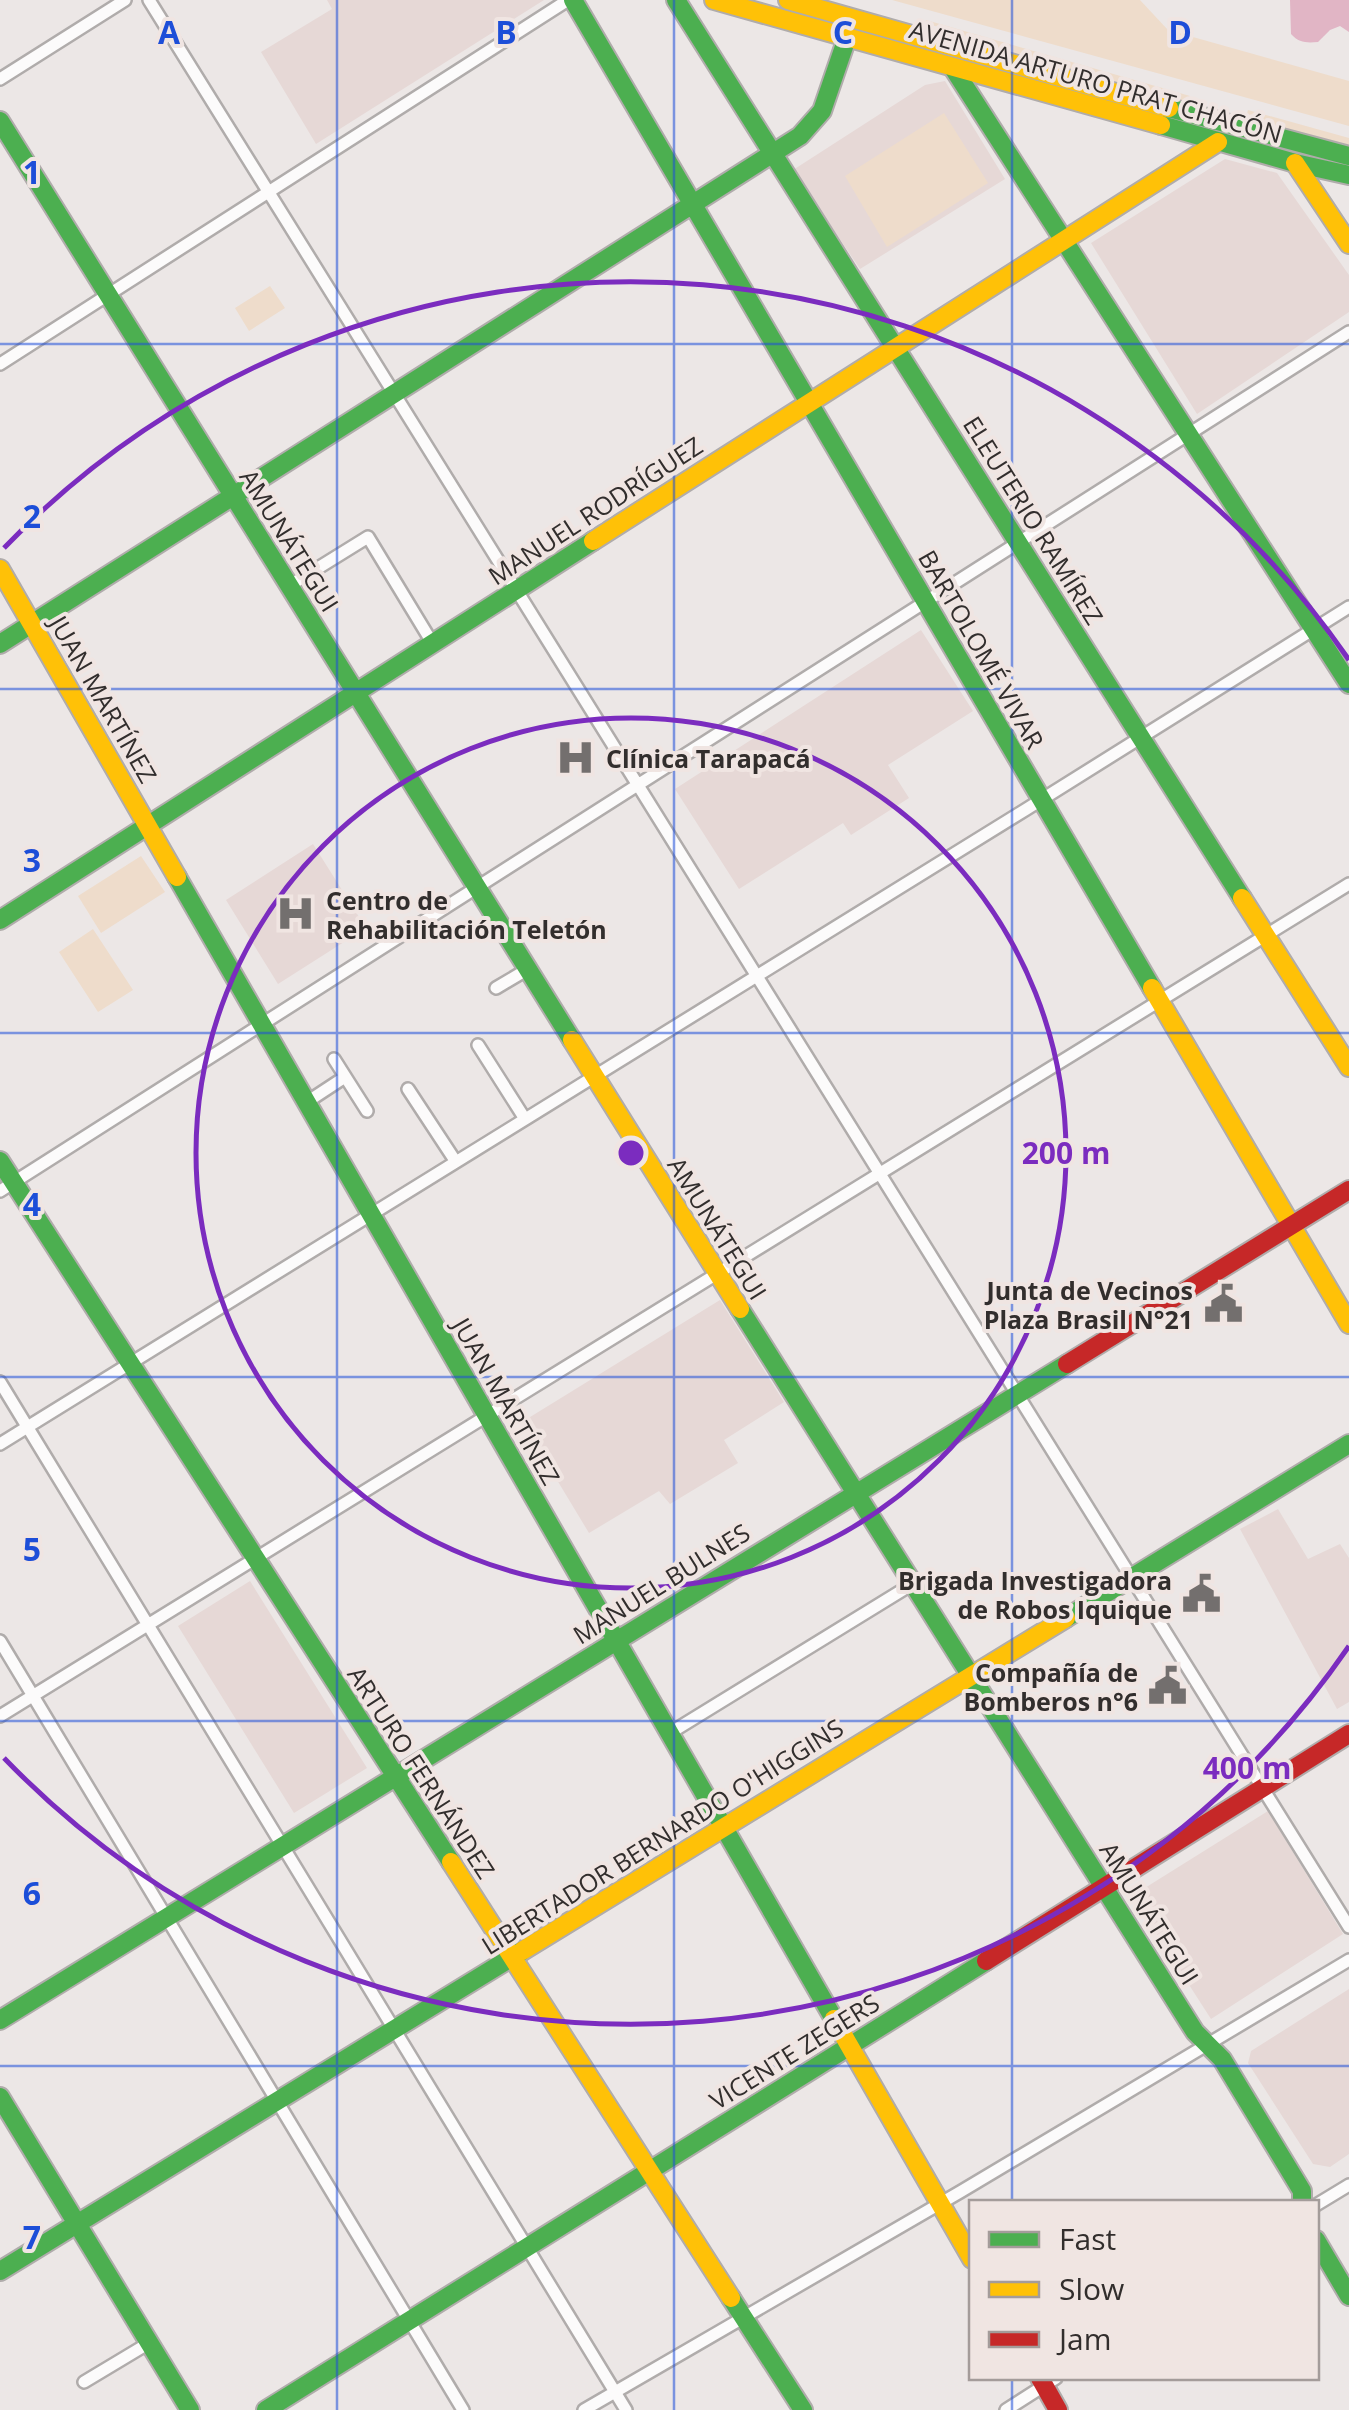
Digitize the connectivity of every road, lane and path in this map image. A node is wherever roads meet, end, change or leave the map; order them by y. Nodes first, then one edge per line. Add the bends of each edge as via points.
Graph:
1 (125, 0) edge
2 (149, 0) edge
3 (571, 0) edge
4 (676, 0) edge
5 (714, 0) edge
6 (788, 0) edge
7 (870, 22) junction
8 (848, 38) junction
9 (953, 68) junction
10 (0, 80) edge
11 (0, 120) edge
12 (1218, 142) junction
13 (773, 153) junction
14 (1349, 156) edge
15 (1295, 163) junction
16 (1349, 175) edge
17 (269, 192) junction
18 (692, 204) junction
19 (1064, 240) junction
20 (1349, 244) edge
21 (108, 295) junction
22 (1349, 332) edge
23 (896, 348) junction
24 (0, 364) edge
25 (394, 393) junction
26 (809, 403) junction
27 (1188, 434) junction
28 (233, 496) junction
29 (1018, 542) junction
30 (0, 568) edge
31 (289, 586) junction
32 (517, 590) junction
33 (925, 602) junction
34 (1349, 607) edge
35 (32, 624) junction
36 (1314, 629) junction
37 (0, 644) edge
38 (433, 644) junction
39 (1349, 684) edge
40 (356, 693) junction
41 (1141, 738) junction
42 (637, 784) junction
43 (1042, 800) junction
44 (148, 826) junction
45 (1349, 884) edge
46 (476, 886) junction
47 (0, 920) edge
48 (1266, 936) junction
49 (528, 969) junction
50 (757, 976) junction
51 (496, 988) dead end
52 (1160, 1001) junction
53 (261, 1023) junction
54 (478, 1045) dead end
55 (334, 1060) dead end
56 (1349, 1067) edge
57 (594, 1076) junction
58 (345, 1077) junction
59 (408, 1089) dead end
60 (307, 1102) junction
61 (367, 1110) dead end
62 (526, 1120) junction
63 (0, 1161) edge
64 (456, 1162) junction
65 (880, 1174) junction
66 (7, 1186) edge
67 (1349, 1190) edge
68 (372, 1214) junction
69 (1291, 1225) junction
70 (718, 1275) junction
71 (1349, 1324) edge
72 (130, 1364) junction
73 (0, 1382) edge
74 (1017, 1394) junction
75 (488, 1417) junction
76 (28, 1427) junction
77 (0, 1444) edge
78 (1349, 1444) edge
79 (856, 1493) junction
80 (256, 1559) junction
81 (1132, 1578) junction
82 (914, 1584) junction
83 (148, 1625) junction
84 (616, 1640) junction
85 (0, 1641) edge
86 (972, 1675) junction
87 (33, 1696) junction
88 (0, 1716) edge
89 (670, 1734) junction
90 (1349, 1734) edge
91 (396, 1776) junction
92 (1262, 1788) junction
93 (724, 1828) junction
94 (283, 1846) junction
95 (1103, 1887) junction
96 (166, 1917) junction
97 (1349, 1927) edge
98 (512, 1957) junction
99 (1349, 1960) edge
100 (0, 2020) edge
101 (394, 2029) junction
102 (1206, 2045) junction
103 (849, 2046) junction
104 (0, 2096) edge
105 (277, 2101) junction
106 (649, 2170) junction
107 (1349, 2185) edge
108 (1302, 2200) edge
109 (940, 2203) junction
110 (1319, 2204) edge
111 (77, 2224) junction
112 (1319, 2245) edge
113 (527, 2247) junction
114 (969, 2253) edge
115 (0, 2271) edge
116 (1349, 2296) edge
117 (744, 2318) junction
118 (409, 2321) junction
119 (149, 2343) junction
120 (1047, 2380) edge
121 (84, 2382) dead end
122 (615, 2392) junction
123 (190, 2410) edge
124 (266, 2410) edge
125 (463, 2410) edge
126 (584, 2410) edge
127 (626, 2410) edge
128 (803, 2410) edge
129 (1006, 2410) edge
130 (1058, 2410) edge

1 - 10 street
2 - 17 street
3 - 17 street
3 - 18 street, BARTOLOMÉ VIVAR
4 - 13 street, ELEUTERIO RAMÍREZ
5 - 8 street, AVENIDA ARTURO PRAT CHACÓN
6 - 7 street, AVENIDA ARTURO PRAT CHACÓN
7 - 8 street
7 - 14 street, AVENIDA ARTURO PRAT CHACÓN
8 - 9 street, AVENIDA ARTURO PRAT CHACÓN
8 - 13 street via 822,111
9 - 12 street, AVENIDA ARTURO PRAT CHACÓN
9 - 19 street
11 - 21 street, AMUNÁTEGUI
12 - 15 street, AVENIDA ARTURO PRAT CHACÓN
12 - 19 street, MANUEL RODRÍGUEZ
13 - 18 street
13 - 23 street, ELEUTERIO RAMÍREZ
15 - 16 street, AVENIDA ARTURO PRAT CHACÓN
15 - 20 street
17 - 21 street
17 - 25 street
18 - 25 street
18 - 26 street, BARTOLOMÉ VIVAR
19 - 23 street, MANUEL RODRÍGUEZ
19 - 27 street
21 - 24 street
21 - 28 street, AMUNÁTEGUI
22 - 27 street
23 - 26 street, MANUEL RODRÍGUEZ
23 - 29 street, ELEUTERIO RAMÍREZ
25 - 28 street
25 - 32 street
26 - 32 street, MANUEL RODRÍGUEZ
26 - 33 street, BARTOLOMÉ VIVAR
27 - 29 street
27 - 36 street
28 - 31 street, AMUNÁTEGUI
28 - 35 street
29 - 33 street
29 - 41 street, ELEUTERIO RAMÍREZ
30 - 35 street, JUAN MARTÍNEZ
31 - 38 street via 368,537
31 - 40 street, AMUNÁTEGUI
32 - 38 street, MANUEL RODRÍGUEZ
32 - 42 street
33 - 42 street
33 - 43 street, BARTOLOMÉ VIVAR
34 - 36 street
35 - 37 street
35 - 44 street, JUAN MARTÍNEZ
36 - 39 street
36 - 41 street
38 - 40 street, MANUEL RODRÍGUEZ
40 - 44 street, MANUEL RODRÍGUEZ
40 - 46 street, AMUNÁTEGUI
41 - 43 street
41 - 48 street, ELEUTERIO RAMÍREZ
42 - 46 street
42 - 50 street
43 - 50 street
43 - 52 street, BARTOLOMÉ VIVAR
44 - 47 street, MANUEL RODRÍGUEZ
44 - 53 street, JUAN MARTÍNEZ
45 - 48 street
46 - 49 street, AMUNÁTEGUI
46 - 53 street
48 - 52 street
48 - 56 street, ELEUTERIO RAMÍREZ
49 - 51 street
49 - 57 street, AMUNÁTEGUI
50 - 57 street
50 - 65 street
52 - 65 street
52 - 69 street, BARTOLOMÉ VIVAR
53 - 60 street, JUAN MARTÍNEZ
53 - 66 street
54 - 62 street
55 - 58 street
57 - 62 street
57 - 70 street, AMUNÁTEGUI
58 - 60 street
58 - 61 street
59 - 64 street
60 - 68 street, JUAN MARTÍNEZ
62 - 64 street
63 - 66 street, ARTURO FERNÁNDEZ
64 - 68 street
65 - 70 street
65 - 74 street
66 - 72 street, ARTURO FERNÁNDEZ
67 - 69 street, MANUEL BULNES
68 - 72 street
68 - 75 street, JUAN MARTÍNEZ
69 - 71 street, BARTOLOMÉ VIVAR
69 - 74 street, MANUEL BULNES
70 - 75 street
70 - 79 street, AMUNÁTEGUI
72 - 76 street
72 - 80 street, ARTURO FERNÁNDEZ
73 - 76 street
74 - 79 street, MANUEL BULNES
74 - 81 street
75 - 80 street
75 - 84 street, JUAN MARTÍNEZ
76 - 77 street
76 - 83 street
78 - 81 street, LIBERTADOR BERNARDO O'HIGGINS
79 - 82 street, AMUNÁTEGUI
79 - 84 street, MANUEL BULNES
80 - 83 street
80 - 91 street, ARTURO FERNÁNDEZ
81 - 86 street, LIBERTADOR BERNARDO O'HIGGINS
81 - 92 street
82 - 86 street, AMUNÁTEGUI
82 - 89 street
83 - 87 street
83 - 94 street
84 - 89 street, JUAN MARTÍNEZ
84 - 91 street, MANUEL BULNES
85 - 87 street
86 - 93 street, LIBERTADOR BERNARDO O'HIGGINS
86 - 95 street, AMUNÁTEGUI
87 - 88 street
87 - 96 street
89 - 93 street, JUAN MARTÍNEZ
90 - 92 street, VICENTE ZEGERS
91 - 94 street, MANUEL BULNES
91 - 98 street, ARTURO FERNÁNDEZ
92 - 95 street, VICENTE ZEGERS
92 - 97 street
93 - 98 street, LIBERTADOR BERNARDO O'HIGGINS
93 - 103 street, JUAN MARTÍNEZ
94 - 96 street, MANUEL BULNES
94 - 101 street
95 - 102 street, AMUNÁTEGUI
95 - 103 street, VICENTE ZEGERS
96 - 100 street, MANUEL BULNES
96 - 105 street
98 - 101 street, LIBERTADOR BERNARDO O'HIGGINS
98 - 106 street, ARTURO FERNÁNDEZ
99 - 102 street
101 - 105 street, LIBERTADOR BERNARDO O'HIGGINS
101 - 113 street
102 - 108 street, AMUNÁTEGUI via 1222,2058
102 - 109 street
103 - 106 street, VICENTE ZEGERS
103 - 109 street, JUAN MARTÍNEZ
104 - 111 street
105 - 111 street, LIBERTADOR BERNARDO O'HIGGINS
105 - 118 street
106 - 113 street, VICENTE ZEGERS
106 - 117 street, ARTURO FERNÁNDEZ
107 - 110 street
109 - 114 street, JUAN MARTÍNEZ
109 - 117 street
111 - 115 street, LIBERTADOR BERNARDO O'HIGGINS
111 - 119 street
112 - 116 street
113 - 118 street, VICENTE ZEGERS
113 - 122 street
117 - 122 street
117 - 128 street, ARTURO FERNÁNDEZ
118 - 124 street, VICENTE ZEGERS
118 - 125 street
119 - 121 street
119 - 123 street
120 - 129 street
120 - 130 street
122 - 126 street
122 - 127 street

